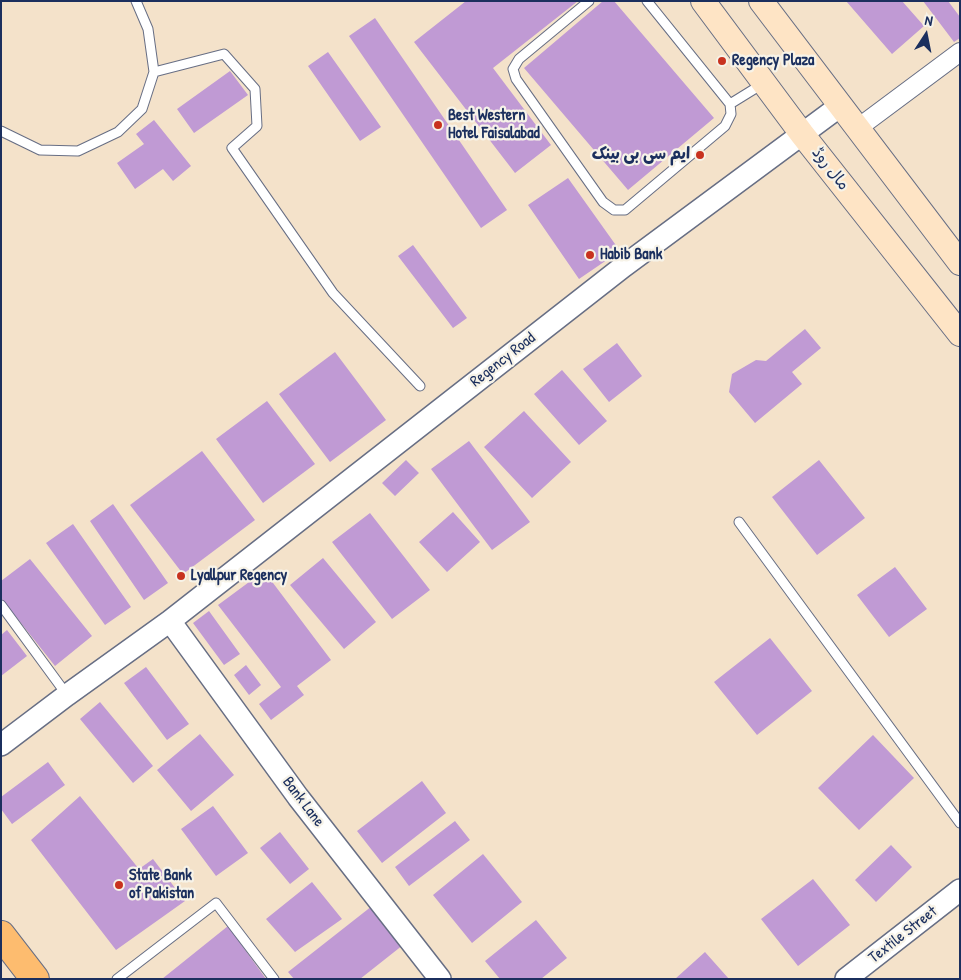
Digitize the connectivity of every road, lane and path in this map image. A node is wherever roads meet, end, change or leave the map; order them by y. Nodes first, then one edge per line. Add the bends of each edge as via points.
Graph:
1 (136, 1) edge
2 (589, 1) edge
3 (647, 1) edge
4 (703, 1) edge
5 (761, 1) edge
6 (960, 52) edge
7 (154, 72) junction
8 (764, 83) junction
9 (730, 104) junction
10 (840, 106) junction
11 (858, 128) junction
12 (1, 131) edge
13 (802, 134) junction
14 (960, 263) edge
15 (960, 334) edge
16 (420, 386) dead end
17 (739, 522) dead end
18 (1, 605) edge
19 (170, 621) junction
20 (67, 695) junction
21 (1, 745) edge
22 (960, 823) edge
23 (960, 890) edge
24 (1, 935) edge
25 (35, 979) edge
26 (117, 979) edge
27 (274, 979) edge
28 (440, 979) edge
29 (846, 979) edge

1 - 7 lane via 148,29
2 - 9 lane via 519,59 513,69 516,79 603,202 614,210 625,210 725,126 731,114
3 - 9 lane
4 - 8 main road, مال روڈ
5 - 10 main road
6 - 11 street
7 - 12 lane via 142,109 118,132 78,151 40,150
7 - 16 lane via 224,54 255,89 257,126 232,148 333,293
8 - 9 lane
8 - 13 main road, مال روڈ
10 - 11 main road
10 - 13 street, Regency Road
11 - 14 main road
13 - 15 main road, مال روڈ
13 - 19 street, Regency Road via 624,266
17 - 22 lane
18 - 20 lane
19 - 20 street, Regency Road
19 - 28 street, Bank Lane via 298,797
20 - 21 street, Regency Road
23 - 29 street, Textile Street
24 - 25 main road
26 - 27 lane via 216,902

